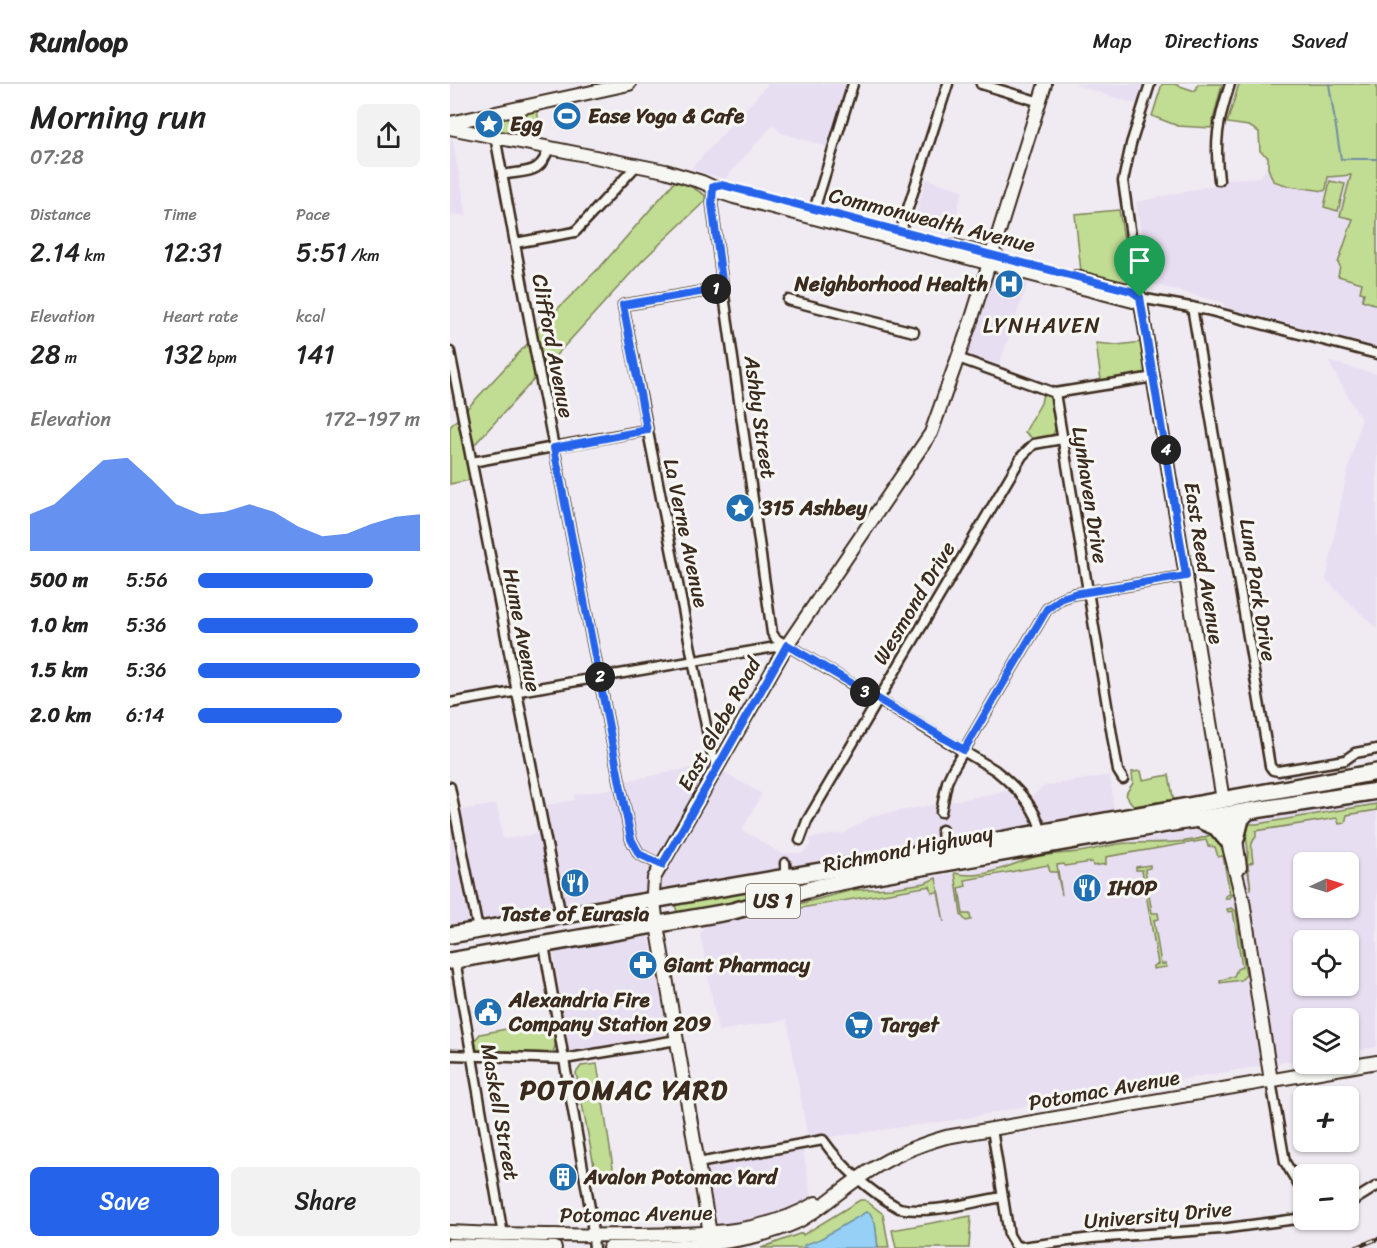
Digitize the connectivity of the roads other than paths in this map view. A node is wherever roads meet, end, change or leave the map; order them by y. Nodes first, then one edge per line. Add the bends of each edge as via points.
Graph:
1 (629, 84) edge
2 (853, 84) edge
3 (948, 84) edge
4 (981, 84) edge
5 (1046, 84) edge
6 (1150, 84) edge
7 (1230, 84) edge
8 (1040, 102) junction
9 (450, 123) edge
10 (450, 128) edge
11 (495, 136) junction
12 (549, 147) junction
13 (637, 165) junction
14 (502, 175) junction
15 (1220, 180) dead end
16 (713, 187) junction
17 (813, 213) junction
18 (900, 236) junction
19 (515, 243) junction
20 (990, 260) junction
21 (723, 288) junction
22 (1140, 297) junction
23 (788, 300) dead end
24 (1192, 307) junction
25 (914, 332) dead end
26 (1377, 354) edge
27 (450, 357) edge
28 (958, 358) junction
29 (1154, 378) junction
30 (1055, 393) junction
31 (647, 430) junction
32 (1062, 439) junction
33 (554, 448) junction
34 (472, 462) junction
35 (1186, 576) junction
36 (1087, 593) junction
37 (787, 645) junction
38 (694, 662) junction
39 (600, 678) junction
40 (516, 693) junction
41 (878, 699) junction
42 (450, 704) edge
43 (1377, 749) edge
44 (964, 750) junction
45 (717, 768) junction
46 (1377, 772) edge
47 (1123, 779) dead end
48 (450, 787) edge
49 (1377, 791) edge
50 (1231, 808) junction
51 (941, 813) dead end
52 (1197, 819) junction
53 (942, 830) dead end
54 (1042, 839) junction
55 (1231, 839) junction
56 (800, 840) dead end
57 (944, 856) junction
58 (662, 865) junction
59 (654, 900) junction
60 (561, 916) junction
61 (657, 925) junction
62 (478, 930) junction
63 (450, 935) edge
64 (544, 945) junction
65 (453, 961) edge
66 (677, 1040) junction
67 (450, 1055) edge
68 (472, 1057) junction
69 (564, 1059) junction
70 (1377, 1062) edge
71 (1271, 1080) junction
72 (992, 1129) junction
73 (699, 1163) junction
74 (1293, 1175) edge
75 (853, 1182) junction
76 (1377, 1186) edge
77 (1002, 1197) junction
78 (1359, 1197) edge
79 (1293, 1219) edge
80 (450, 1232) edge
81 (503, 1235) junction
82 (712, 1239) junction
83 (593, 1242) edge
84 (450, 1245) edge
85 (555, 1248) edge
86 (609, 1248) edge

1 - 9 street
2 - 17 street
3 - 18 street
4 - 8 street
5 - 8 street, East Glebe Road
6 - 22 street via 1123,181
7 - 15 street via 1217,131
8 - 20 street, East Glebe Road
10 - 11 street, Commonwealth Avenue
11 - 12 street, Commonwealth Avenue
11 - 14 street, Clifford Avenue
12 - 13 street, Commonwealth Avenue
12 - 14 street via 544,162 537,168
13 - 16 street, Commonwealth Avenue
13 - 19 street via 575,232
14 - 19 street, Clifford Avenue
16 - 17 street, Commonwealth Avenue via 734,197
16 - 21 street, Ashby Street
17 - 18 street, Commonwealth Avenue
18 - 20 street, Commonwealth Avenue
19 - 33 street, Clifford Avenue
20 - 22 street, Commonwealth Avenue via 1133,301
20 - 28 street, East Glebe Road
21 - 31 street, La Verne Avenue via 623,305
21 - 37 street, Ashby Street via 772,633
22 - 24 street, Commonwealth Avenue
22 - 29 street, East Reed Avenue
23 - 25 street
24 - 26 street, Commonwealth Avenue
24 - 43 street, Luna Park Drive via 1270,766 1278,771 1345,760 1355,753
27 - 34 street, Hume Avenue
28 - 30 street
28 - 37 street, East Glebe Road via 926,442
29 - 30 street
29 - 35 street, East Reed Avenue
30 - 32 street, Lynhaven Drive
31 - 33 street
31 - 38 street, La Verne Avenue
32 - 36 street, Lynhaven Drive
32 - 41 street, Wesmond Drive via 1034,444 1022,456
33 - 34 street
33 - 39 street, Clifford Avenue
34 - 40 street, Hume Avenue
35 - 36 street
35 - 50 street, East Reed Avenue
36 - 44 street via 1062,598 1047,609
36 - 47 street, Lynhaven Drive via 1118,771
37 - 38 street
37 - 41 street
37 - 45 street, East Glebe Road
38 - 39 street
38 - 45 street, La Verne Avenue
39 - 40 street
39 - 58 street, Clifford Avenue via 633,845 644,857
40 - 42 street
40 - 60 street, Hume Avenue
41 - 44 street
41 - 56 street, Wesmond Drive via 807,821
44 - 51 street via 947,782
44 - 54 street via 1012,785 1033,811 1041,826
45 - 58 street, East Glebe Road
46 - 50 highway, Richmond Highway / US 1
48 - 62 street
49 - 50 highway, Richmond Highway / US 1
50 - 52 highway, Richmond Highway / US 1
50 - 54 highway, Richmond Highway / US 1
50 - 55 street, East Reed Avenue via 1223,822
50 - 55 highway via 1241,819
52 - 54 highway, Richmond Highway / US 1
52 - 55 highway
53 - 57 street
54 - 57 highway, Richmond Highway / US 1
55 - 71 street, East Reed Avenue
57 - 59 highway, Richmond Highway / US 1 via 785,870
57 - 61 highway, Richmond Highway / US 1 via 743,909
58 - 59 street, East Glebe Road via 654,878
59 - 60 highway, Richmond Highway / US 1
59 - 61 street, East Glebe Road
60 - 62 highway, Richmond Highway / US 1
61 - 64 highway, Richmond Highway / US 1
61 - 66 street, East Glebe Road
62 - 63 highway, Richmond Highway / US 1
64 - 65 highway, Richmond Highway / US 1
64 - 69 street
65 - 68 street, Maskell Street
66 - 69 street
66 - 73 street, East Glebe Road
67 - 68 street
68 - 69 street
68 - 81 street, Maskell Street
69 - 83 street
70 - 71 street, Potomac Avenue
71 - 72 street, Potomac Avenue
71 - 74 street, East Reed Avenue via 1285,1162
72 - 75 street, Potomac Avenue via 922,1144
72 - 77 street
73 - 75 street via 823,1140
73 - 82 street, East Glebe Road
75 - 77 street via 906,1210
75 - 82 street, Potomac Avenue via 831,1201 789,1226 749,1239
76 - 78 street
77 - 79 street, University Drive via 1009,1235 1015,1245 1025,1247
80 - 81 street, Potomac Avenue
81 - 83 street, Potomac Avenue
82 - 83 street, Potomac Avenue
82 - 86 street, Potomac Avenue
84 - 85 street, Potomac Avenue

